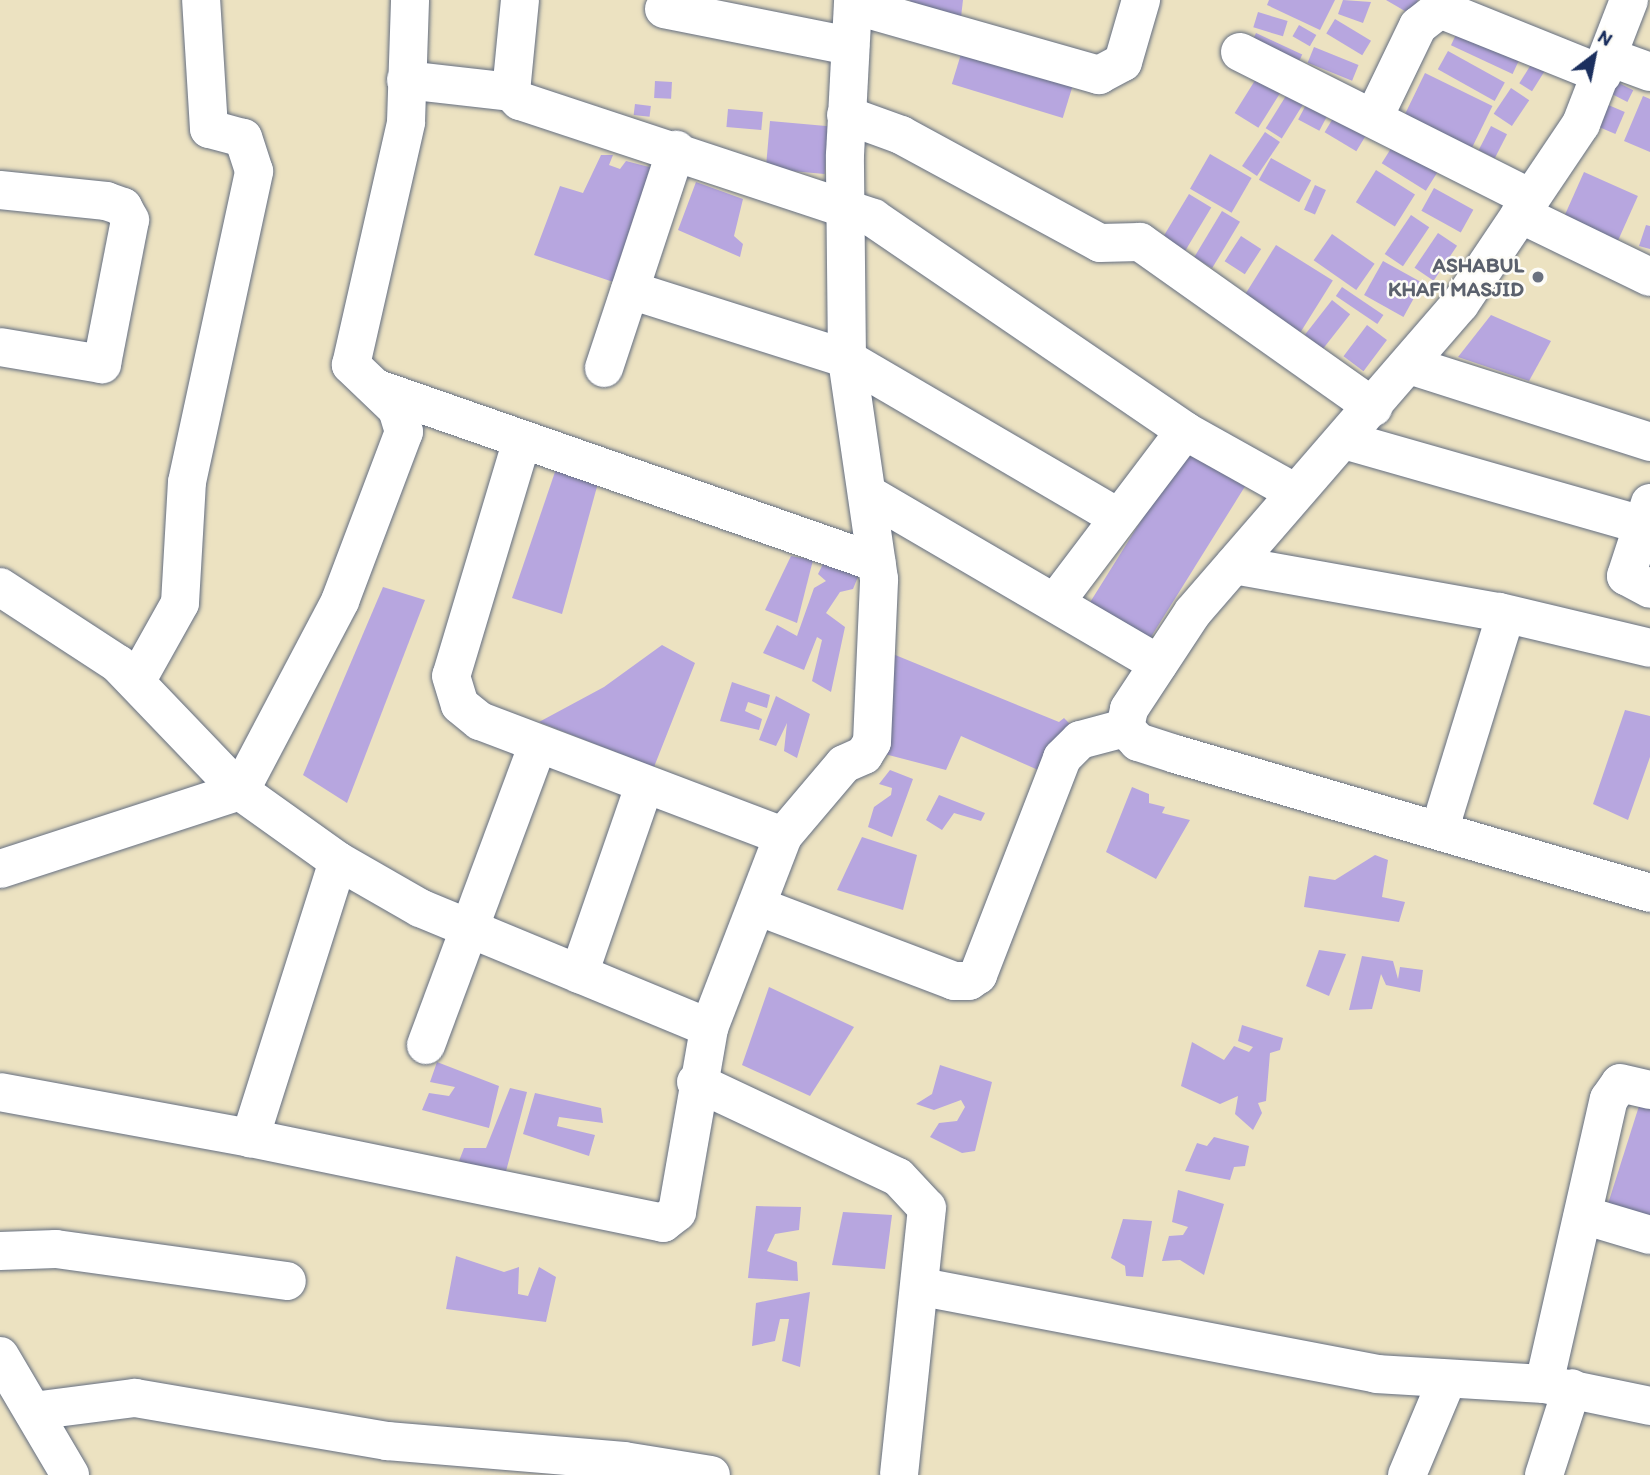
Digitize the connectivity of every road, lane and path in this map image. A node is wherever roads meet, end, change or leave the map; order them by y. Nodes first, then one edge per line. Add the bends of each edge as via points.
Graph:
1 (201, 0) edge
2 (410, 0) edge
3 (520, 0) edge
4 (1141, 0) edge
5 (1625, 1) edge
6 (853, 3) edge
7 (664, 9) dead end
8 (850, 46) junction
9 (1240, 52) dead end
10 (1605, 66) junction
11 (1650, 72) edge
12 (405, 80) junction
13 (512, 92) junction
14 (846, 115) junction
15 (1374, 117) junction
16 (676, 150) junction
17 (0, 190) edge
18 (847, 206) junction
19 (1525, 206) junction
20 (1650, 277) edge
21 (630, 290) junction
22 (0, 347) edge
23 (847, 359) junction
24 (1409, 365) junction
25 (604, 368) dead end
26 (378, 389) junction
27 (1373, 407) junction
28 (1185, 431) junction
29 (522, 440) junction
30 (1344, 440) junction
31 (1650, 442) edge
32 (1294, 492) junction
33 (871, 496) junction
34 (1646, 513) edge
35 (1116, 516) junction
36 (877, 563) junction
37 (1234, 565) junction
38 (0, 587) edge
39 (1650, 589) edge
40 (1057, 600) junction
41 (1499, 612) junction
42 (1650, 648) edge
43 (1158, 664) junction
44 (137, 680) junction
45 (1125, 728) junction
46 (538, 744) junction
47 (644, 786) junction
48 (240, 791) junction
49 (1440, 828) junction
50 (783, 836) junction
51 (338, 861) junction
52 (0, 869) edge
53 (1650, 892) edge
54 (757, 906) junction
55 (465, 927) junction
56 (579, 974) junction
57 (709, 1028) junction
58 (426, 1045) dead end
59 (696, 1082) junction
60 (1650, 1090) edge
61 (0, 1092) edge
62 (250, 1138) junction
63 (1583, 1215) junction
64 (1650, 1235) edge
65 (0, 1251) edge
66 (287, 1281) dead end
67 (922, 1287) junction
68 (0, 1356) edge
69 (1446, 1382) junction
70 (1558, 1386) junction
71 (1650, 1406) edge
72 (33, 1411) junction
73 (623, 1468) edge
74 (70, 1475) edge
75 (711, 1475) edge
76 (899, 1475) edge
77 (1407, 1475) edge
78 (1544, 1475) edge

1 - 44 street via 209,129 243,138 254,171 187,482 180,603
2 - 12 street
3 - 13 street
4 - 6 street via 1123,62 1099,75
5 - 10 street
6 - 8 street
7 - 8 street
8 - 14 street
9 - 15 street
10 - 11 street
10 - 15 street via 1440,9 1418,26
10 - 19 street via 1581,124
12 - 13 street
12 - 26 street via 406,122 351,365
13 - 16 street via 520,101
14 - 18 street
14 - 27 street via 901,135 1100,243 1140,242
15 - 19 street
16 - 18 street
16 - 21 street
17 - 22 street via 106,201 123,207 130,220 103,364
18 - 23 street
18 - 28 street via 910,238
19 - 20 street
19 - 24 street via 1460,304
21 - 23 street
21 - 25 street
23 - 33 street
23 - 35 street
24 - 27 street
24 - 31 street
26 - 29 street
26 - 48 street via 397,409 404,432 340,601
27 - 30 street
28 - 32 street
28 - 35 street
29 - 36 street
29 - 46 street via 451,676 460,705 480,721
30 - 32 street
30 - 34 street
32 - 37 street
33 - 36 street
33 - 40 street
34 - 39 street via 1626,576
35 - 40 street
36 - 50 street via 872,742 844,764
37 - 41 street
37 - 43 street
38 - 44 street
40 - 43 street
41 - 42 street
41 - 49 street via 1504,620
43 - 45 street via 1129,709
44 - 48 street
45 - 49 street via 1138,742 1162,750
45 - 54 street via 1080,740 1062,758 978,975 969,981 954,981
46 - 47 street
46 - 55 street
47 - 50 street
47 - 56 street
48 - 51 street
48 - 52 street
49 - 53 street
50 - 54 street
51 - 55 street
51 - 62 street
54 - 57 street
55 - 56 street
55 - 58 street
56 - 57 street
57 - 59 street
59 - 62 street via 677,1212 663,1223
59 - 67 street via 916,1190 930,1222
60 - 63 street via 1620,1083 1609,1099
61 - 62 street
63 - 64 street
63 - 70 street
65 - 66 street via 56,1249
67 - 69 street
67 - 76 street
68 - 72 street
69 - 70 street
69 - 77 street
70 - 71 street
70 - 78 street
72 - 73 street via 135,1398 387,1441
72 - 74 street
73 - 75 street

